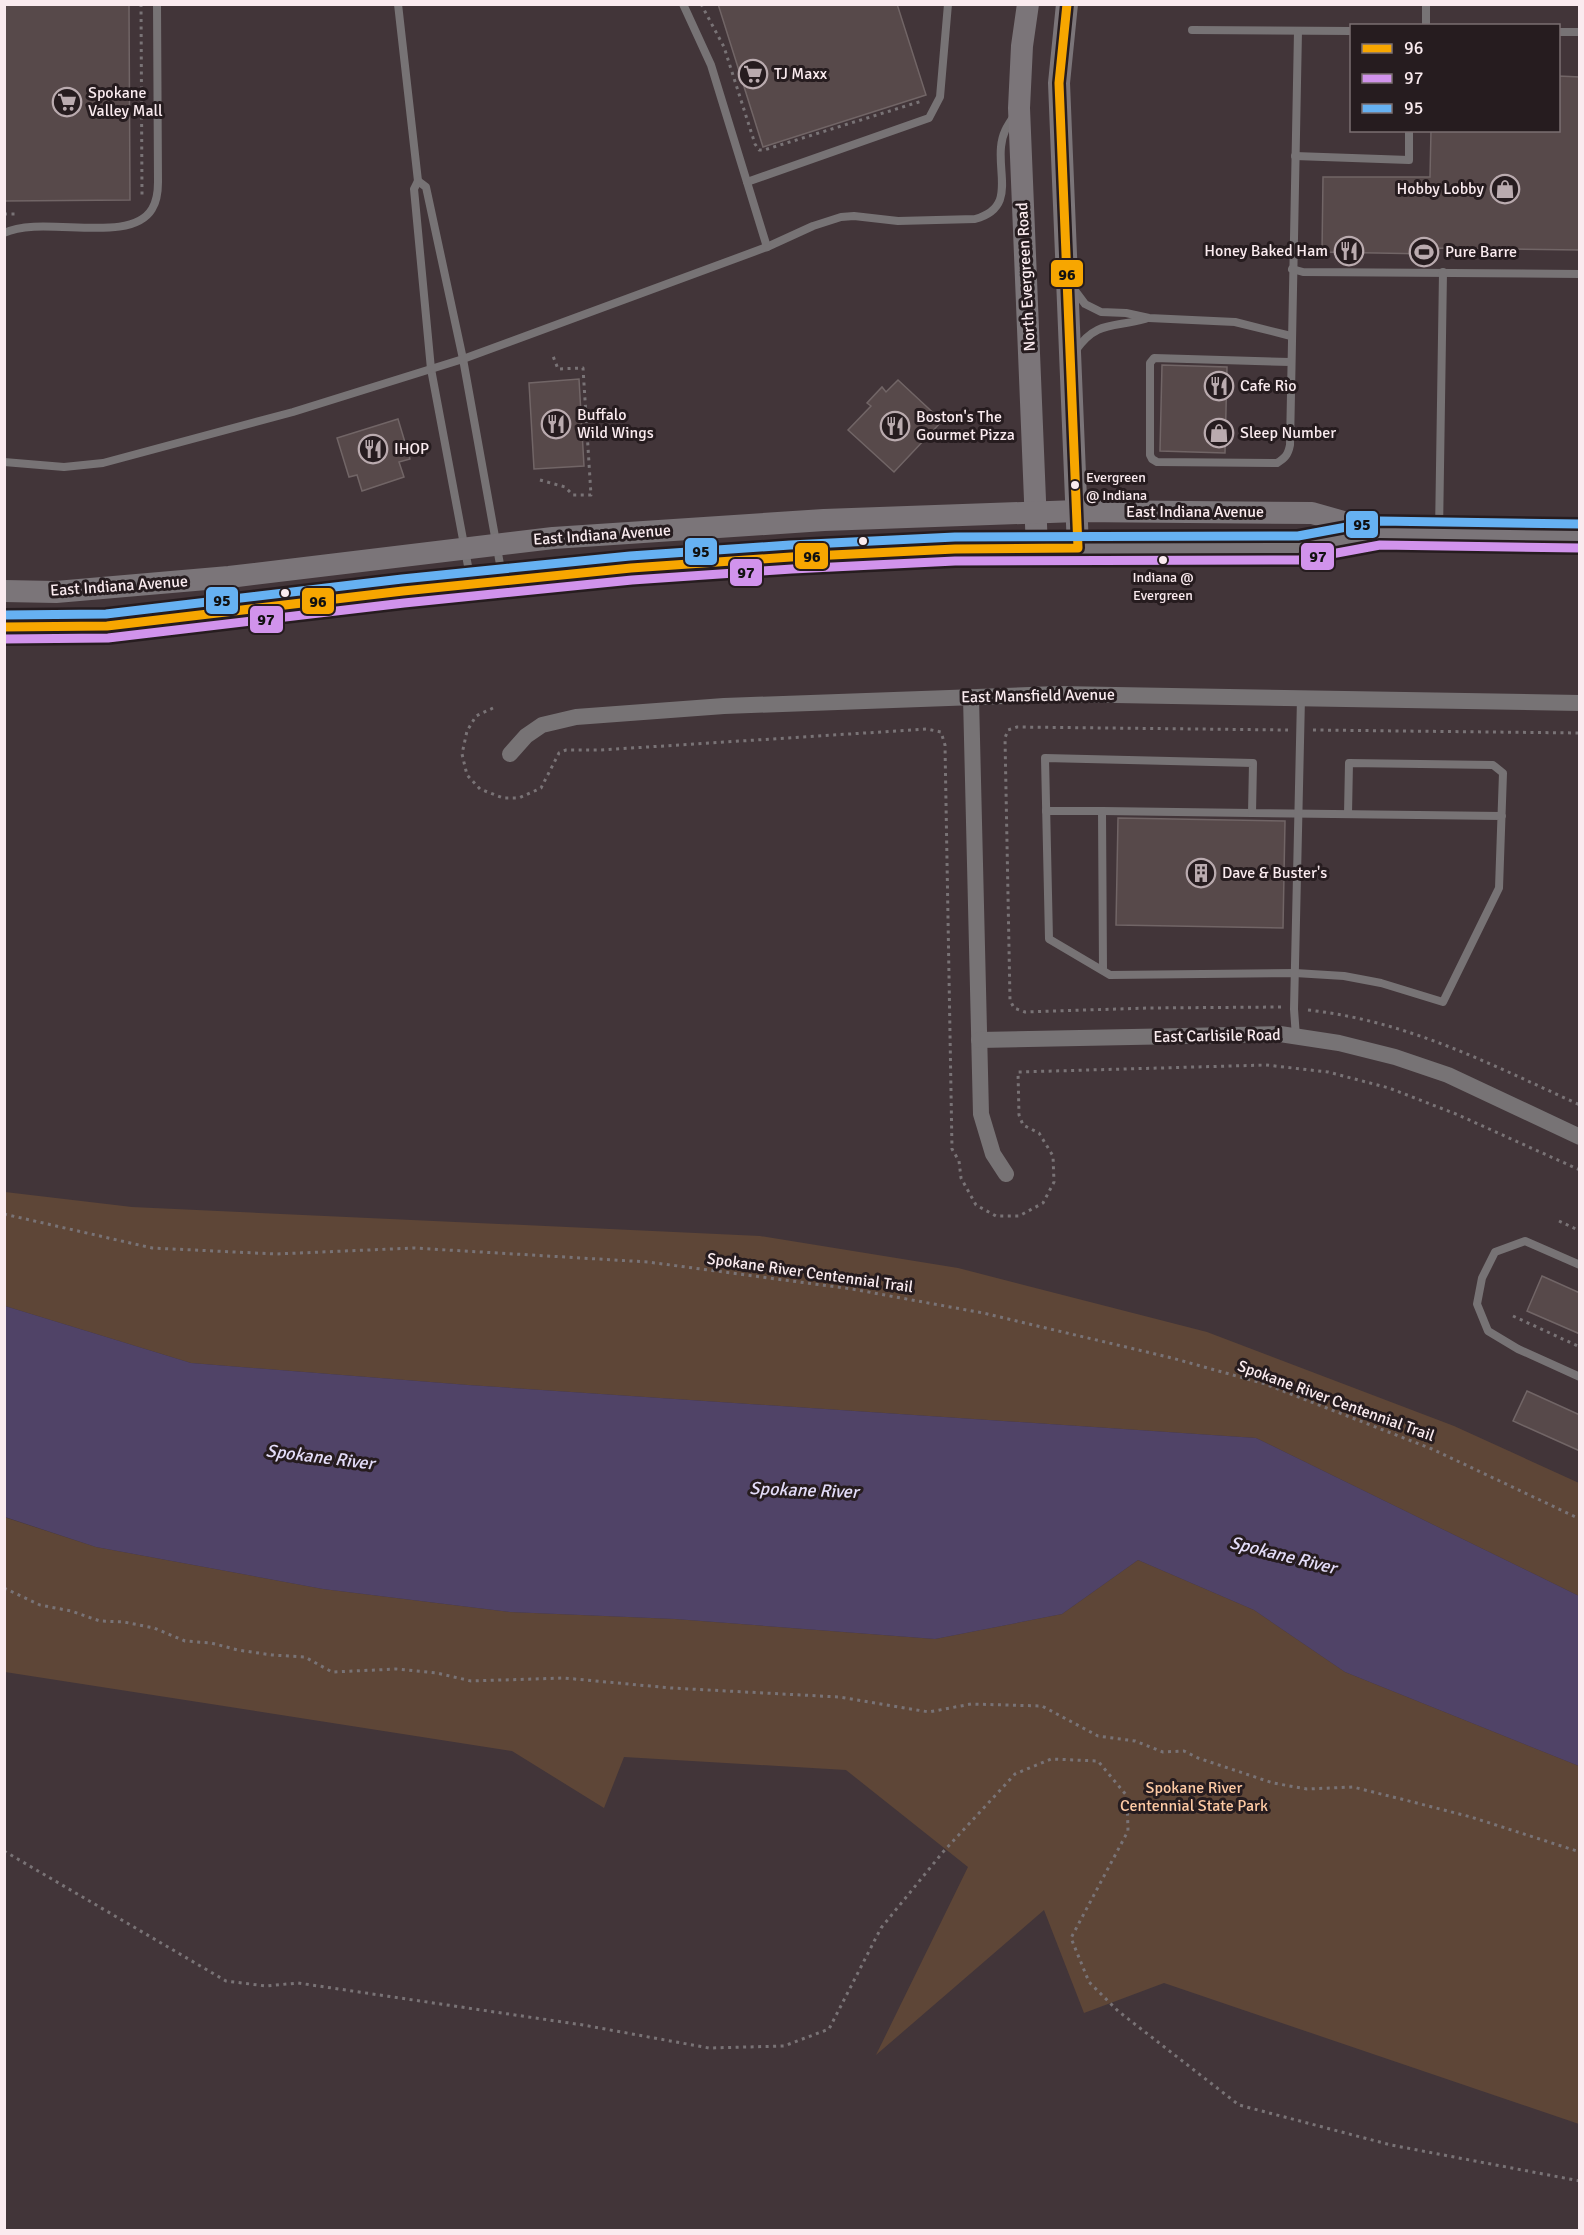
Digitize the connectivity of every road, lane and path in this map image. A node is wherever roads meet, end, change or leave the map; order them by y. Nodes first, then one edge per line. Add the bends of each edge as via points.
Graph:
1 (141, 4) edge
2 (157, 4) edge
3 (398, 4) edge
4 (683, 4) edge
5 (701, 4) edge
6 (948, 4) edge
7 (1028, 4) edge
8 (1067, 4) edge
9 (1426, 4) edge
10 (1426, 24) edge
11 (1192, 30) dead end
12 (1298, 31) junction
13 (1350, 31) edge
14 (1560, 32) edge
15 (1580, 32) edge
16 (924, 100) dead end
17 (1019, 108) junction
18 (1409, 132) edge
19 (1295, 156) junction
20 (418, 181) junction
21 (747, 183) junction
22 (140, 201) dead end
23 (4, 214) edge
24 (28, 214) dead end
25 (4, 233) edge
26 (767, 247) junction
27 (1292, 269) junction
28 (1443, 272) junction
29 (1580, 274) edge
30 (1068, 279) junction
31 (1149, 318) junction
32 (1291, 336) junction
33 (553, 356) dead end
34 (1070, 358) junction
35 (463, 359) junction
36 (1290, 362) junction
37 (431, 369) junction
38 (4, 462) edge
39 (540, 480) dead end
40 (1077, 511) junction
41 (1036, 512) junction
42 (1379, 533) junction
43 (1439, 533) junction
44 (1580, 536) edge
45 (497, 544) junction
46 (466, 548) junction
47 (1078, 548) junction
48 (1037, 549) junction
49 (503, 581) junction
50 (471, 584) junction
51 (4, 591) edge
52 (4, 627) edge
53 (971, 697) junction
54 (1301, 698) junction
55 (1580, 703) edge
56 (1299, 730) junction
57 (1580, 733) edge
58 (510, 754) dead end
59 (1046, 811) junction
60 (1102, 811) junction
61 (1252, 813) junction
62 (1297, 813) junction
63 (1348, 814) junction
64 (1502, 816) junction
65 (1103, 970) junction
66 (1295, 973) junction
67 (1294, 1009) junction
68 (1296, 1037) junction
69 (979, 1040) junction
70 (1580, 1105) edge
71 (1580, 1137) edge
72 (1006, 1174) dead end
73 (4, 1214) edge
74 (1559, 1221) dead end
75 (1580, 1231) edge
76 (1580, 1265) edge
77 (1513, 1316) dead end
78 (1580, 1347) edge
79 (1580, 1377) edge
80 (1580, 1519) edge
81 (4, 1588) edge
82 (4, 1851) edge
83 (1580, 1852) edge
84 (1580, 2181) edge

1 - 22 path
2 - 25 lane via 158,194 152,210 142,220 125,227 34,227
3 - 20 lane
4 - 21 lane via 711,65
5 - 16 path via 724,47 759,150
6 - 21 lane via 940,97 929,118
7 - 17 main road, North Evergreen Road
8 - 30 main road via 1059,83
9 - 10 lane
11 - 12 lane
12 - 13 lane
12 - 19 lane
14 - 15 lane
17 - 26 lane via 1004,131 1001,200 984,217 898,221 841,217
17 - 41 main road, North Evergreen Road
18 - 19 lane via 1409,160
19 - 27 lane
20 - 35 lane via 426,188
20 - 37 lane via 414,189
21 - 26 lane
23 - 24 path
26 - 35 lane
27 - 28 lane
27 - 32 lane
28 - 29 lane
28 - 43 lane
30 - 31 lane via 1092,309
30 - 34 main road
31 - 32 lane via 1235,322
31 - 34 lane via 1089,333
32 - 36 lane
33 - 39 path via 558,369 583,368 591,495 573,495 565,487
34 - 40 main road
35 - 37 lane
35 - 45 lane
36 - 36 lane via 1290,445 1285,458 1277,464 1152,459 1150,363 1154,358
37 - 38 lane via 293,412 103,463 64,467
37 - 46 lane
40 - 41 main road, East Indiana Avenue
40 - 42 main road, East Indiana Avenue via 1312,513
40 - 47 main road
41 - 45 main road, East Indiana Avenue via 824,520
41 - 48 main road, North Evergreen Road
42 - 43 main road, East Indiana Avenue
42 - 47 main road, East Indiana Avenue via 1299,548
43 - 44 main road, East Indiana Avenue
45 - 46 main road, East Indiana Avenue
45 - 49 lane
46 - 50 lane
46 - 51 main road, East Indiana Avenue via 229,577 56,592
47 - 48 main road, East Indiana Avenue
48 - 49 main road, East Indiana Avenue via 791,557
49 - 50 main road, East Indiana Avenue
50 - 52 main road, East Indiana Avenue via 107,626
53 - 54 street, East Mansfield Avenue via 1058,694
53 - 58 street, East Mansfield Avenue via 735,705 576,717 542,725
53 - 69 street
54 - 55 street, East Mansfield Avenue
54 - 56 lane
56 - 57 path
56 - 62 lane
56 - 67 path via 1017,727 1008,730 1005,738 1010,1000 1014,1008 1025,1012
59 - 60 lane
59 - 61 lane via 1045,758 1252,763
59 - 65 lane via 1049,939
60 - 61 lane
60 - 65 lane
61 - 62 lane
62 - 63 lane
62 - 66 lane
63 - 64 lane
63 - 64 lane via 1348,763 1493,765 1503,773
64 - 66 lane via 1499,888 1443,1002 1382,983
65 - 66 lane via 1110,975
66 - 67 lane
67 - 68 lane
67 - 70 path via 1340,1014 1410,1031
68 - 69 street, East Carlisile Road via 1280,1034
68 - 71 street, East Carlisile Road via 1339,1043 1448,1075
69 - 72 street via 981,1114 993,1154
73 - 80 path, Spokane River Centennial Trail via 152,1248 276,1254 414,1248 648,1262 852,1289 983,1313 1265,1384 1432,1449
74 - 75 path
76 - 79 lane via 1525,1241 1495,1252 1482,1278 1477,1305 1488,1331
77 - 78 path
81 - 83 path via 40,1605 100,1621 154,1628 185,1641 305,1657 332,1672 396,1669 471,1681 564,1677 671,1688 839,1697 929,1712 971,1704 1042,1706 1098,1736 1135,1741 1163,1752 1184,1751 1273,1783 1307,1789 1353,1787 1471,1817
82 - 84 path via 226,1981 266,1986 298,1983 583,2025 709,2048 784,2046 830,2029 881,1928 943,1852 1015,1774 1051,1759 1098,1761 1127,1796 1128,1831 1071,1938 1089,1982 1118,2011 1239,2105 1391,2145

